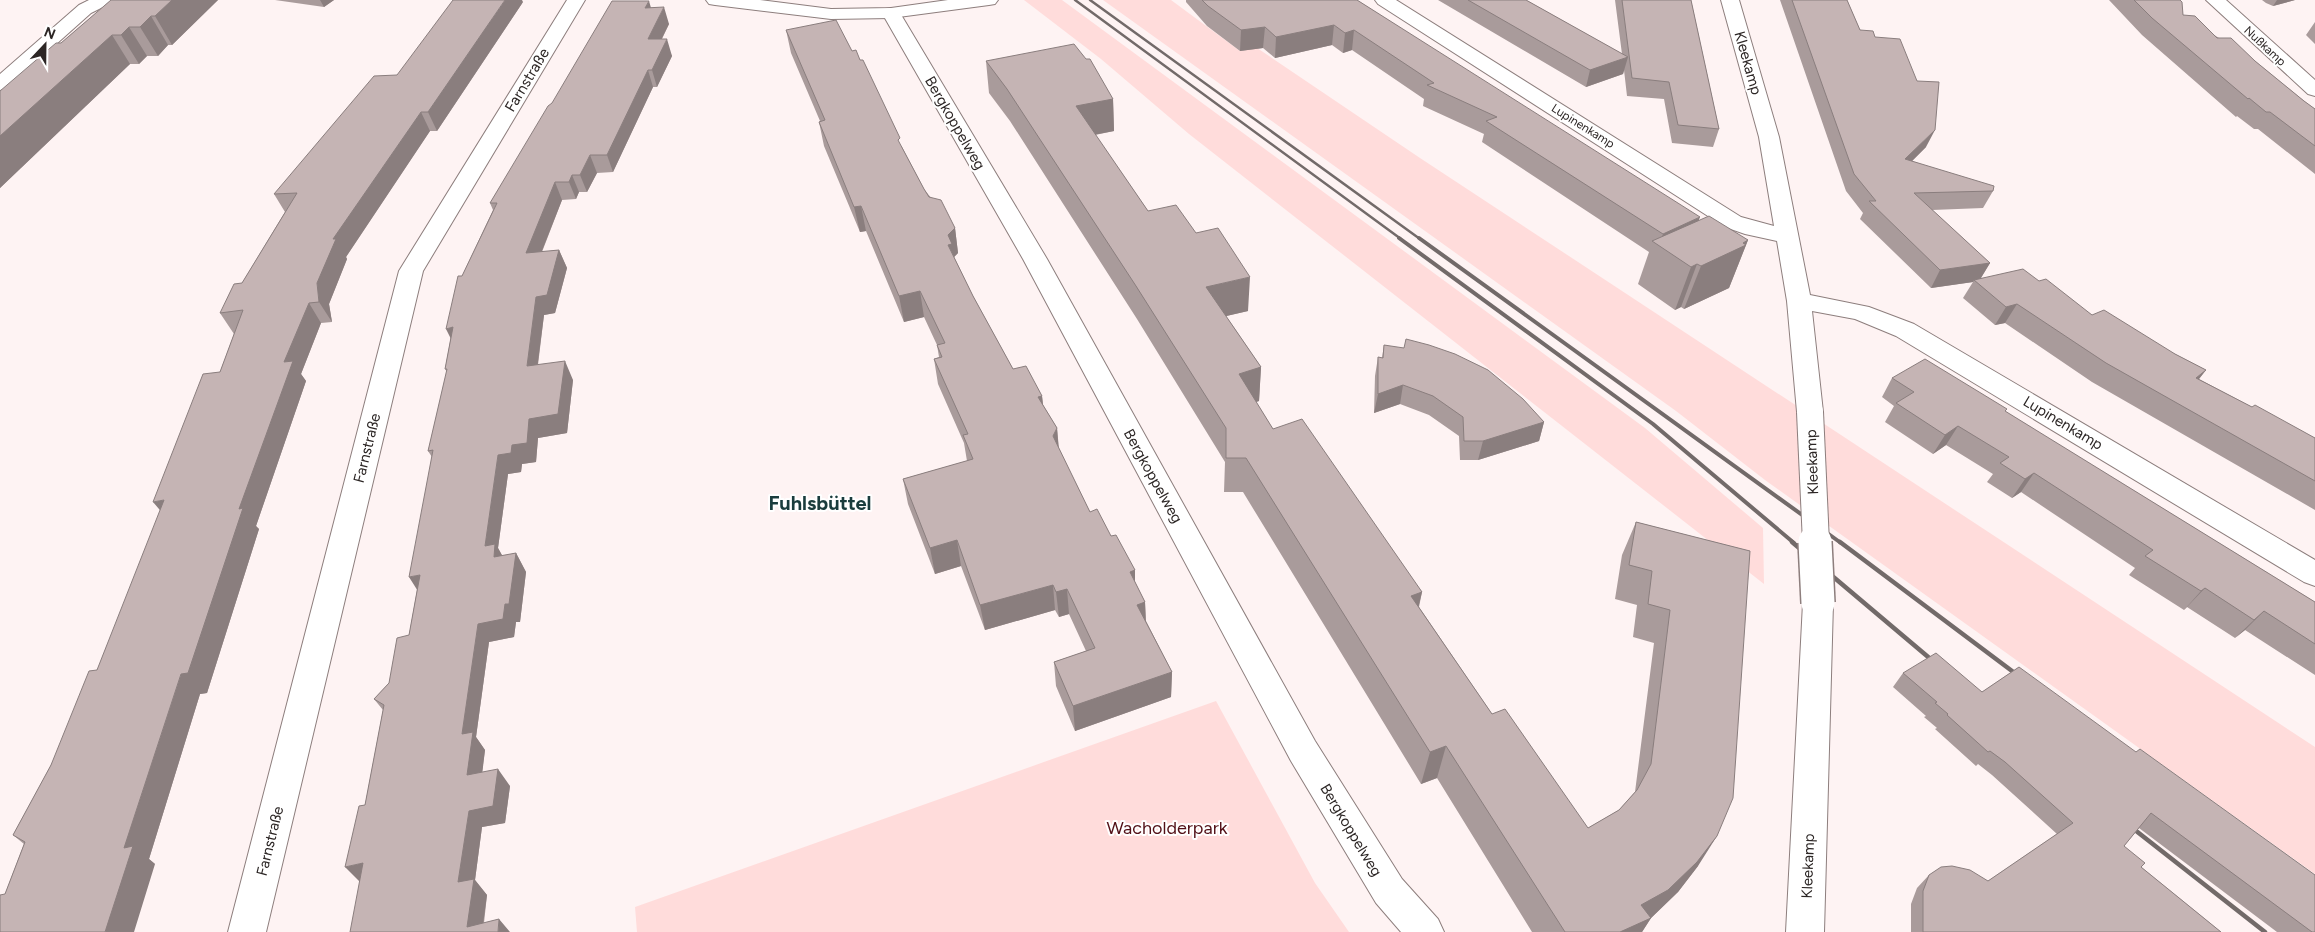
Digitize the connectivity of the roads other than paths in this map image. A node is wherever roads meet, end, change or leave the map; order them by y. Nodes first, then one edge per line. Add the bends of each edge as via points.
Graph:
1 (103, 0) edge
2 (576, 0) edge
3 (715, 0) edge
4 (990, 0) edge
5 (1384, 0) edge
6 (1730, 0) edge
7 (2215, 0) edge
8 (88, 4) edge
9 (891, 14) junction
10 (0, 84) edge
11 (2315, 90) edge
12 (1788, 236) junction
13 (1799, 301) junction
14 (2315, 574) edge
15 (247, 932) edge
16 (1425, 932) edge
17 (1805, 932) edge

1 - 8 street
2 - 15 street, Farnstraße via 411,271
3 - 9 street via 831,14
4 - 9 street
5 - 12 street, Lupinenkamp via 1734,222
6 - 12 street, Kleekamp via 1769,136
7 - 11 street, Nußkamp
8 - 10 street
9 - 16 street, Bergkoppelweg via 1035,259 1303,751 1388,891
12 - 13 street, Kleekamp
13 - 14 street, Lupinenkamp via 1860,312 1905,330
13 - 17 street, Kleekamp, bridge via 1810,412 1818,603

